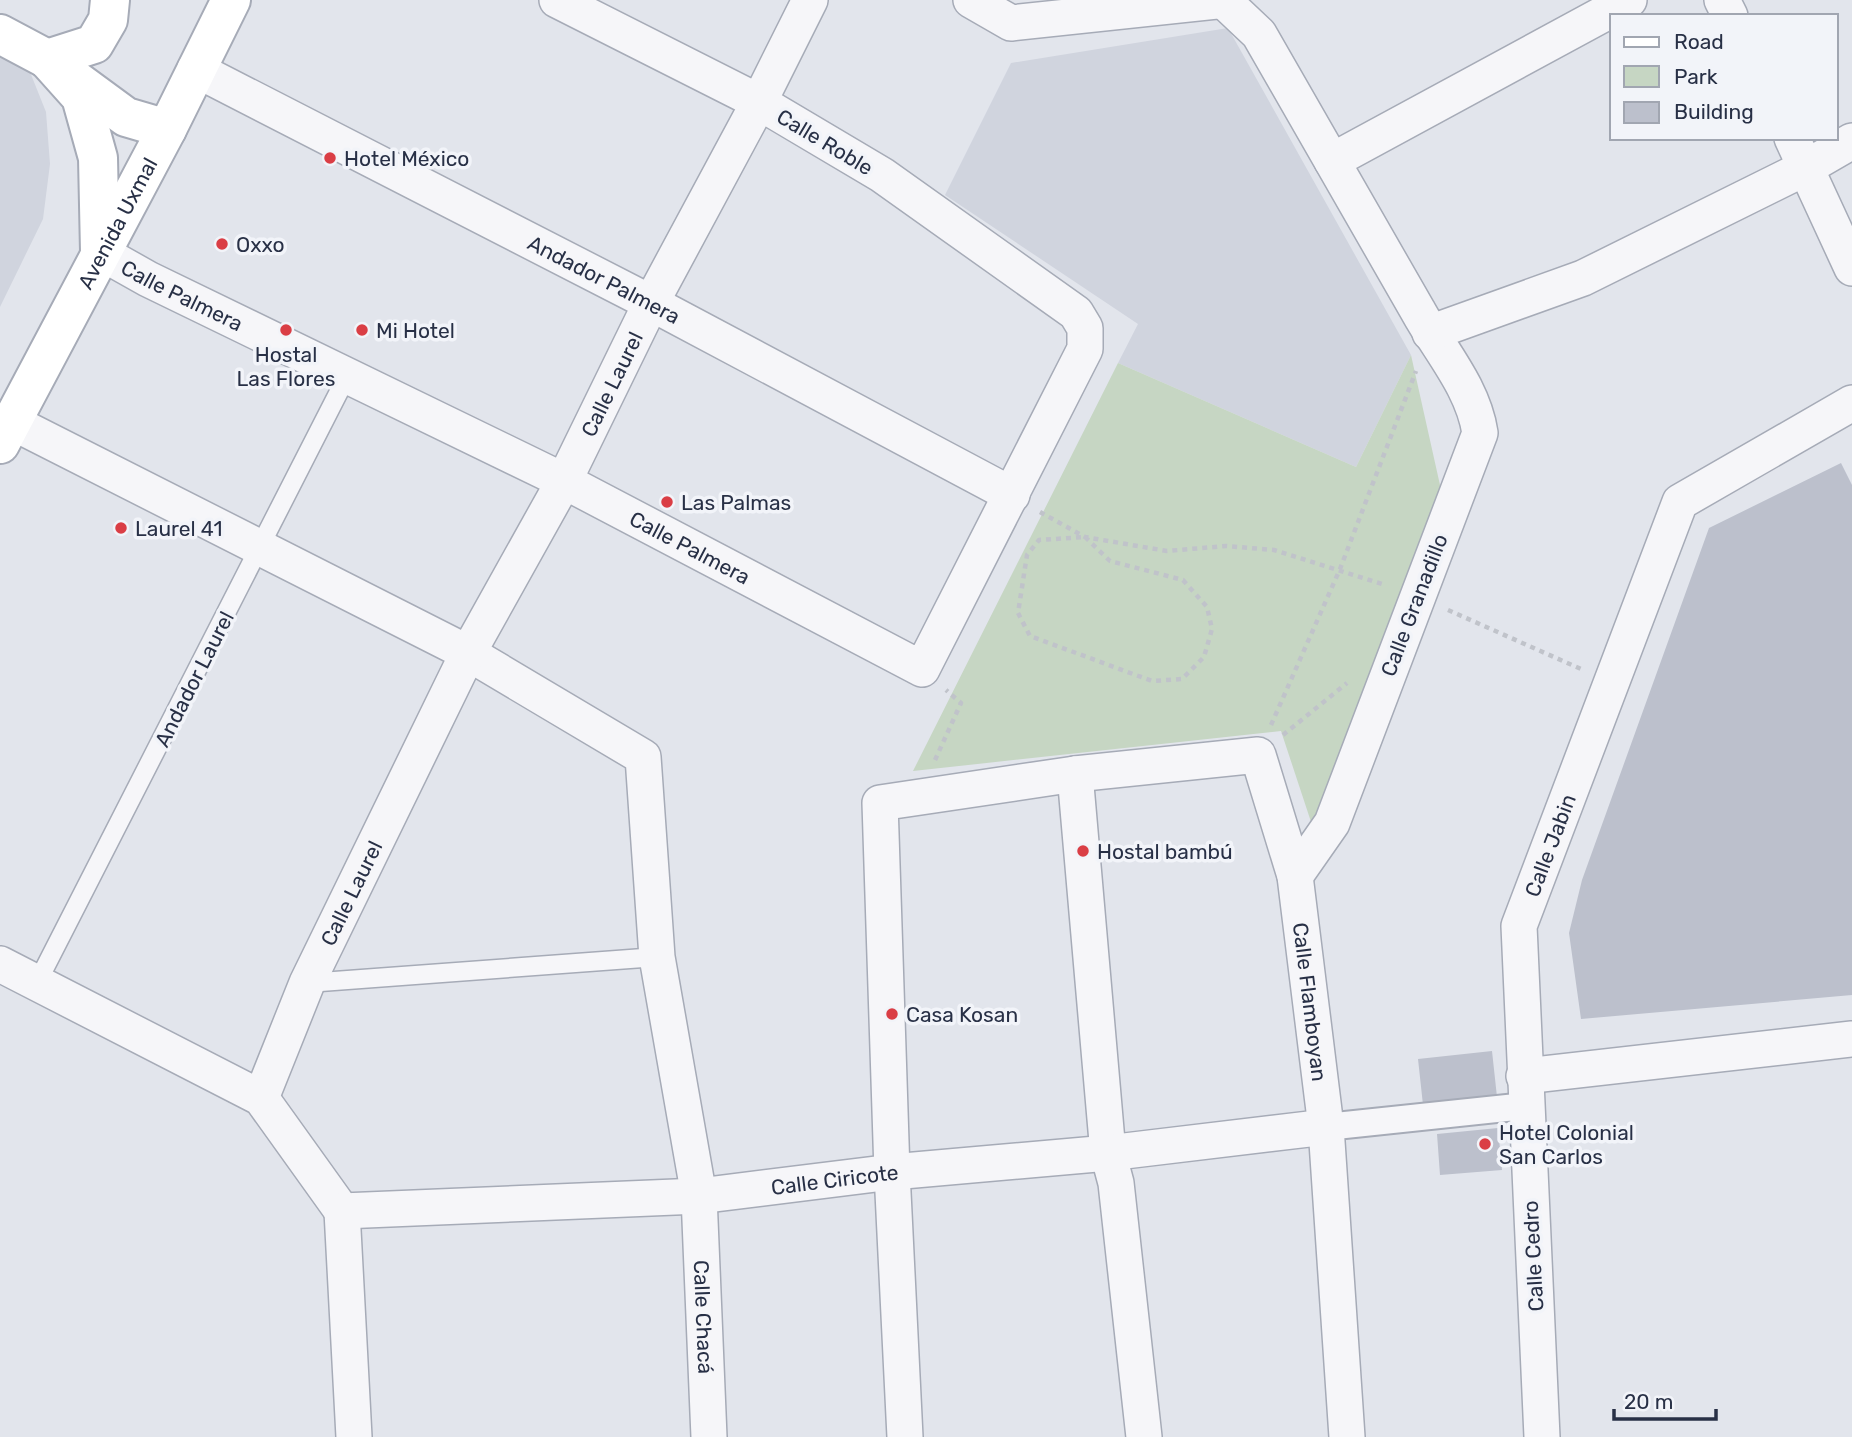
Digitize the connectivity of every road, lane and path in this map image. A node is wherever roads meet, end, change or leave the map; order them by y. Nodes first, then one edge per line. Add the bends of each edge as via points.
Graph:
1 (110, 0) edge
2 (231, 0) edge
3 (557, 0) edge
4 (810, 0) edge
5 (971, 0) edge
6 (1629, 0) edge
7 (1225, 1) edge
8 (0, 34) edge
9 (47, 59) junction
10 (195, 69) junction
11 (759, 102) junction
12 (167, 129) junction
13 (1852, 141) edge
14 (1800, 153) edge
15 (1332, 162) junction
16 (100, 252) junction
17 (1852, 268) edge
18 (651, 303) junction
19 (1430, 333) junction
20 (348, 374) junction
21 (1852, 403) edge
22 (6, 433) edge
23 (564, 481) junction
24 (1012, 495) junction
25 (1085, 537) junction
26 (262, 546) junction
27 (1340, 569) junction
28 (1417, 597) junction
29 (468, 653) junction
30 (922, 668) junction
31 (1356, 676) dead end
32 (1612, 682) junction
33 (1258, 755) junction
34 (1075, 774) junction
35 (918, 798) junction
36 (1295, 876) junction
37 (657, 957) junction
38 (0, 964) edge
39 (37, 983) junction
40 (307, 983) junction
41 (1852, 1039) edge
42 (1525, 1091) junction
43 (261, 1098) junction
44 (1326, 1127) junction
45 (1108, 1153) junction
46 (892, 1172) junction
47 (699, 1196) junction
48 (342, 1211) junction
49 (354, 1437) edge
50 (709, 1437) edge
51 (905, 1437) edge
52 (1144, 1437) edge
53 (1347, 1437) edge
54 (1542, 1437) edge

1 - 9 main road via 108,20 94,44
2 - 10 main road, Avenida Uxmal
3 - 11 street, Calle Roble
4 - 11 street, Calle Laurel
5 - 7 street via 1011,23
6 - 15 street
7 - 15 street, Calle Granadillo via 1259,34
8 - 9 main road
9 - 12 main road via 126,117
9 - 16 main road via 81,97 98,158
10 - 12 main road, Avenida Uxmal
10 - 18 street, Andador Palmera
11 - 18 street, Calle Laurel
11 - 24 street, Calle Roble via 882,175 1076,313 1085,328 1085,349
12 - 16 main road, Avenida Uxmal
13 - 14 street
14 - 17 street
14 - 19 street via 1583,278
15 - 19 street, Calle Granadillo
16 - 20 street, Calle Palmera
16 - 22 main road, Avenida Uxmal
18 - 23 street, Calle Laurel
18 - 24 street, Andador Palmera
19 - 27 path
19 - 28 street, Calle Granadillo via 1465,387 1476,411 1479,433
20 - 23 street, Calle Palmera
20 - 26 lane, Andador Laurel
21 - 32 street, Calle Jabin via 1680,502
22 - 26 street
23 - 29 street, Calle Laurel
23 - 30 street, Calle Palmera
24 - 25 path
24 - 30 street
25 - 25 path via 1040,540 1027,555 1018,613 1030,636 1152,681 1182,679 1204,657 1212,629 1207,607 1184,580 1110,561
25 - 27 path via 1167,551 1226,546 1274,550
26 - 29 street
26 - 39 lane, Andador Laurel
27 - 28 path
27 - 33 path
28 - 32 path
28 - 36 street, Calle Granadillo via 1332,822
29 - 37 street via 643,757
29 - 40 street, Calle Laurel
30 - 35 path via 961,703
31 - 33 path
32 - 42 street, Calle Jabin via 1519,926
33 - 34 street
33 - 36 street, Calle Flamboyan
34 - 35 street
34 - 45 street
35 - 46 street via 880,803
36 - 44 street, Calle Flamboyan
37 - 40 lane, Calle Laurel
37 - 47 street
38 - 39 street
39 - 43 street
40 - 43 street, Calle Laurel
41 - 42 street
42 - 44 street
42 - 54 street, Calle Cedro
43 - 48 street
44 - 45 street, Calle Ciricote
44 - 53 street, Calle Flamboyan
45 - 46 street, Calle Ciricote
45 - 52 street via 1116,1183
46 - 47 street, Calle Ciricote
46 - 51 street
47 - 48 street, Calle Ciricote
47 - 50 street, Calle Chacá
48 - 49 street

